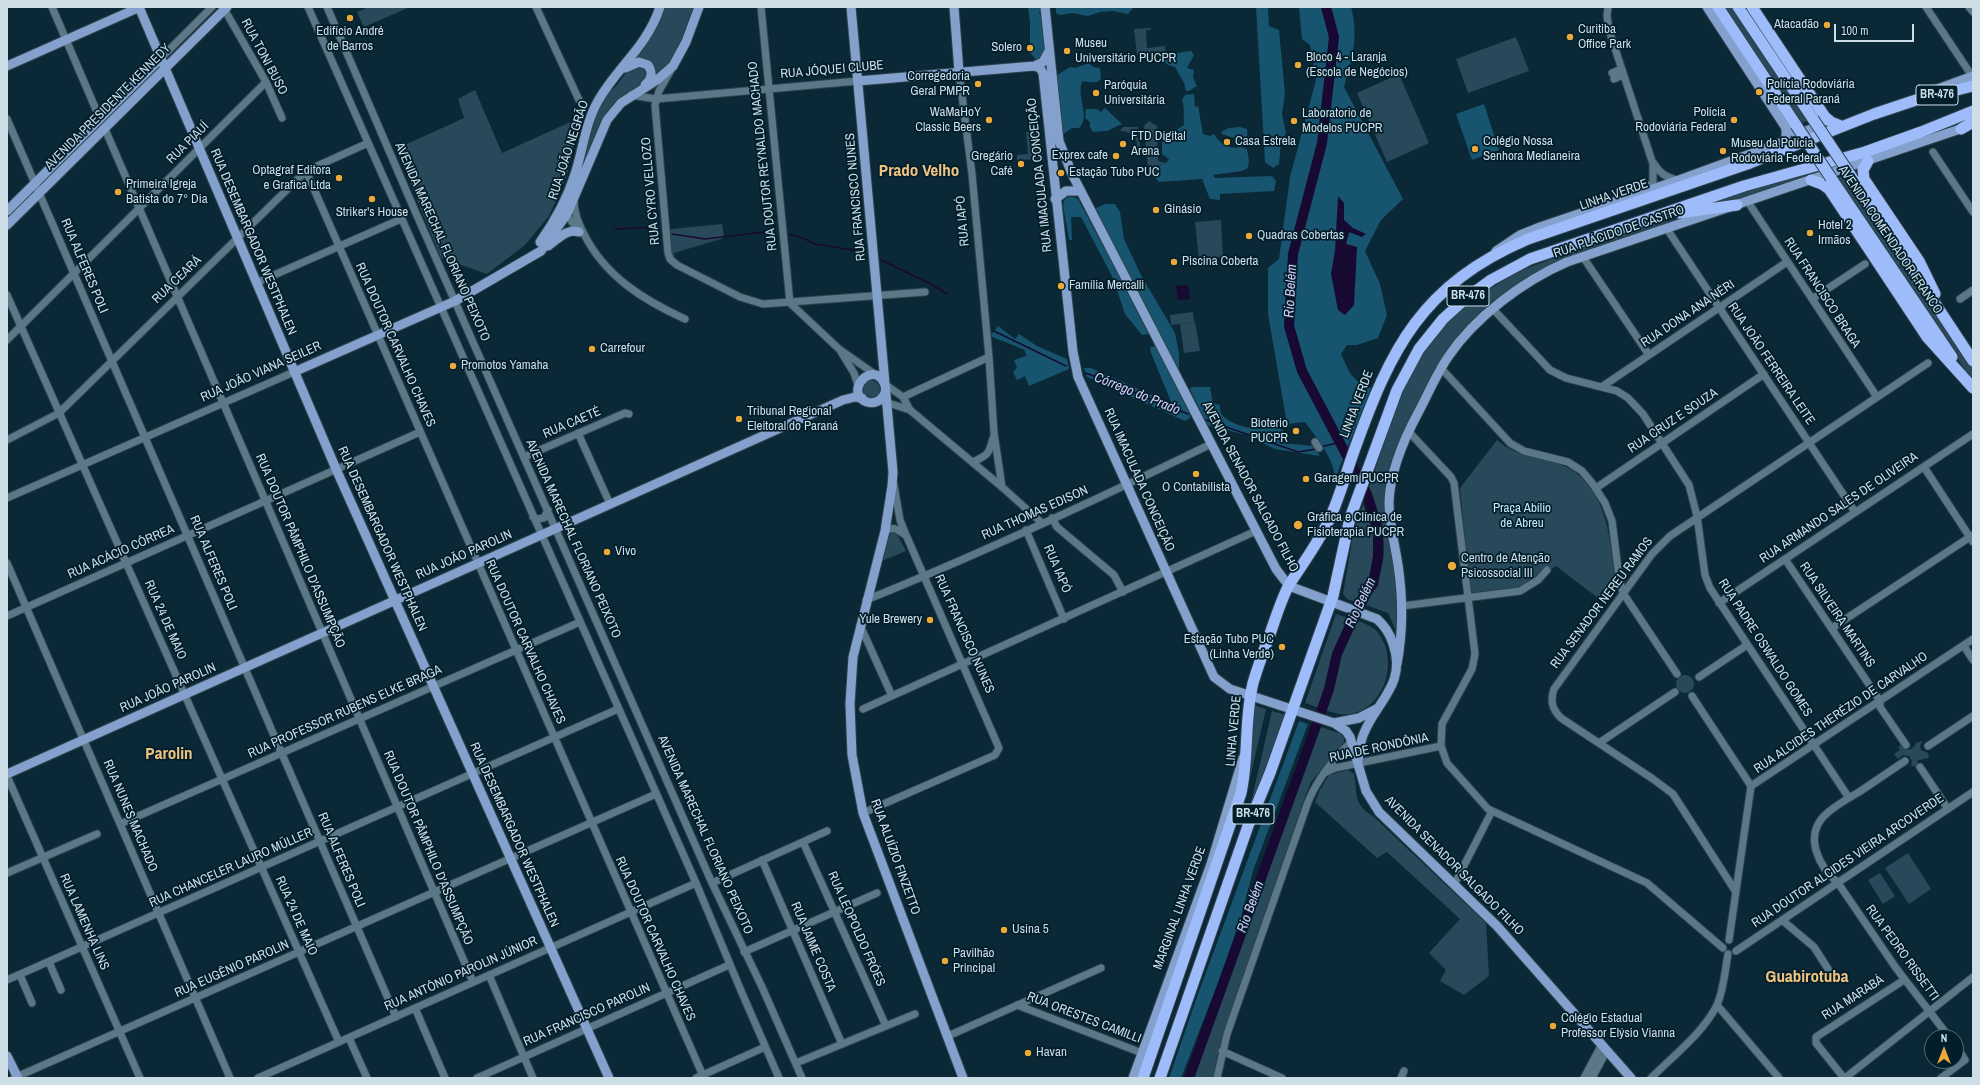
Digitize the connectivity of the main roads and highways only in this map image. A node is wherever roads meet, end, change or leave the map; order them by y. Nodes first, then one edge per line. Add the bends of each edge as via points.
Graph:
1 (139, 7) edge
2 (700, 7) edge
3 (851, 7) edge
4 (954, 7) edge
5 (1045, 7) edge
6 (1707, 7) edge
7 (1718, 7) edge
8 (1738, 7) edge
9 (1752, 7) edge
10 (225, 8) edge
11 (657, 10) edge
12 (1050, 49) junction
13 (161, 58) junction
14 (7, 66) edge
15 (1034, 66) junction
16 (165, 68) junction
17 (623, 68) junction
18 (959, 72) junction
19 (1973, 79) edge
20 (858, 81) junction
21 (634, 93) junction
22 (119, 100) junction
23 (126, 107) junction
24 (1973, 111) edge
25 (1825, 118) junction
26 (1973, 122) edge
27 (1973, 125) edge
28 (1791, 126) junction
29 (1841, 126) junction
30 (1961, 129) junction
31 (1059, 141) joint
32 (1779, 151) junction
33 (62, 156) junction
34 (1743, 157) junction
35 (1868, 161) junction
36 (69, 164) junction
37 (1811, 180) junction
38 (1081, 191) junction
39 (1055, 199) junction
40 (1743, 203) junction
41 (7, 211) edge
42 (564, 211) junction
43 (1652, 217) junction
44 (7, 225) edge
45 (579, 232) road end
46 (541, 251) junction
47 (521, 262) junction
48 (1472, 270) junction
49 (1953, 330) junction
50 (1973, 361) edge
51 (294, 372) junction
52 (858, 385) junction
53 (886, 388) junction
54 (1973, 388) edge
55 (862, 398) junction
56 (843, 400) junction
57 (883, 402) junction
58 (893, 472) joint
59 (1289, 586) junction
60 (395, 600) junction
61 (1335, 603) junction
62 (1397, 664) junction
63 (1250, 696) junction
64 (1380, 706) junction
65 (1297, 710) junction
66 (1334, 723) junction
67 (1247, 746) junction
68 (1358, 763) junction
69 (7, 775) edge
70 (7, 1056) edge
71 (16, 1078) edge
72 (609, 1078) edge
73 (963, 1078) edge
74 (1133, 1078) edge
75 (1143, 1078) edge
76 (1160, 1078) edge
77 (1631, 1078) edge

1 - 13 main road, RUA DESEMBARGADOR WESTPHALEN
1 - 14 main road
2 - 21 main road via 673,66 657,80
3 - 20 main road, RUA FRANCISCO NUNES
4 - 18 main road, RUA IAPÓ
5 - 12 main road, RUA IMACULADA CONCEIÇÃO
6 - 28 main road, AVENIDA COMENDADOR FRANCO
7 - 28 highway, AVENIDA COMENDADOR FRANCO
8 - 49 highway, AVENIDA COMENDADOR FRANCO, bridge
9 - 25 highway
10 - 16 main road, AVENIDA PRESIDENTE KENNEDY
11 - 17 main road, RUA JOÃO NEGRÃO via 640,46
12 - 15 main road via 1043,62
12 - 31 main road, RUA IMACULADA CONCEIÇÃO
13 - 16 main road, RUA DESEMBARGADOR WESTPHALEN
13 - 22 main road, AVENIDA PRESIDENTE KENNEDY
15 - 18 main road, RUA JÓQUEI CLUBE
15 - 39 main road, RUA IMACULADA CONCEIÇÃO via 1040,68 1042,73
16 - 23 main road, AVENIDA PRESIDENTE KENNEDY
16 - 51 main road, RUA DESEMBARGADOR WESTPHALEN
17 - 21 main road via 639,62 648,65 651,70 650,79
17 - 42 main road, RUA JOÃO NEGRÃO via 604,92 592,114
18 - 20 main road, RUA JÓQUEI CLUBE
19 - 29 highway, LINHA VERDE / BR-476
20 - 53 main road, RUA FRANCISCO NUNES
21 - 42 main road via 621,102 607,120 574,198
22 - 23 main road
22 - 33 main road, AVENIDA PRESIDENTE KENNEDY
23 - 36 main road, AVENIDA PRESIDENTE KENNEDY
24 - 43 highway, BR-476 via 1865,152 1750,184
25 - 28 main road via 1822,123 1802,132 1793,133
25 - 29 highway
26 - 30 highway
27 - 30 main road
28 - 34 main road via 1783,142
28 - 54 highway, AVENIDA COMENDADOR FRANCO, bridge via 1831,178
29 - 32 highway, LINHA VERDE / BR-476
30 - 35 main road
31 - 38 main road, AVENIDA SENADOR SALGADO FILHO
32 - 34 highway
32 - 48 highway, LINHA VERDE / BR-476 via 1528,239 1503,250
33 - 36 main road
33 - 41 main road, AVENIDA PRESIDENTE KENNEDY
34 - 48 main road via 1520,235
35 - 37 main road
35 - 49 highway via 1863,170 1864,179 1924,270
36 - 44 main road, AVENIDA PRESIDENTE KENNEDY
37 - 40 main road, RUA PLÁCIDO DE CASTRO
37 - 54 highway via 1829,189 1927,336
38 - 39 main road via 1066,191
38 - 59 main road, AVENIDA SENADOR SALGADO FILHO via 1256,531
39 - 63 main road, RUA IMACULADA CONCEIÇÃO via 1078,377 1214,677 1230,689
40 - 43 highway
40 - 62 main road, RUA PLÁCIDO DE CASTRO via 1583,257 1545,273 1514,292 1461,340 1441,368 1409,432 1393,480 1389,503 1402,606
42 - 46 main road, RUA JOÃO VIANA SEILER
42 - 47 main road, RUA JOÃO VIANA SEILER via 539,245
43 - 61 highway, BR-476 via 1520,264 1491,280 1452,310 1426,338 1392,403 1358,493 1347,527
45 - 46 main road via 567,232
46 - 47 main road, RUA JOÃO VIANA SEILER
47 - 51 main road, RUA JOÃO VIANA SEILER via 441,308
48 - 59 highway, LINHA VERDE / BR-476 via 1426,308 1402,341 1378,388 1324,530
49 - 50 highway, AVENIDA COMENDADOR FRANCO
51 - 60 main road, RUA DESEMBARGADOR WESTPHALEN
52 - 53 main road via 862,378 876,375 884,381
52 - 55 main road
52 - 56 main road, RUA JOÃO PAROLIN via 852,394
53 - 57 main road
55 - 56 main road, RUA JOÃO PAROLIN
55 - 57 main road via 870,402
56 - 60 main road, RUA JOÃO PAROLIN
57 - 58 main road, RUA FRANCISCO NUNES
58 - 73 main road, RUA ALUÍZIO FINZETTO via 885,531 853,657 850,710 852,755 863,813
59 - 61 main road, AVENIDA SENADOR SALGADO FILHO
59 - 63 highway, LINHA VERDE / BR-476 via 1278,610
60 - 69 main road, RUA JOÃO PAROLIN
60 - 72 main road, RUA DESEMBARGADOR WESTPHALEN
61 - 62 main road, AVENIDA SENADOR SALGADO FILHO via 1377,619 1386,630 1394,648
61 - 65 highway, BR-476
62 - 64 main road, AVENIDA SENADOR SALGADO FILHO via 1393,686
63 - 65 main road, RUA IMACULADA CONCEIÇÃO
63 - 67 highway, LINHA VERDE / BR-476
64 - 66 main road via 1360,718
64 - 68 main road, AVENIDA SENADOR SALGADO FILHO via 1364,734
65 - 66 main road, RUA IMACULADA CONCEIÇÃO
65 - 76 highway, BR-476 via 1251,818
66 - 68 main road, RUA IMACULADA CONCEIÇÃO via 1346,731
67 - 74 main road, MARGINAL LINHA VERDE via 1211,864
67 - 75 highway, LINHA VERDE / BR-476 via 1245,776 1239,800
68 - 77 main road, AVENIDA SENADOR SALGADO FILHO via 1366,791 1377,808 1497,926
70 - 71 main road

